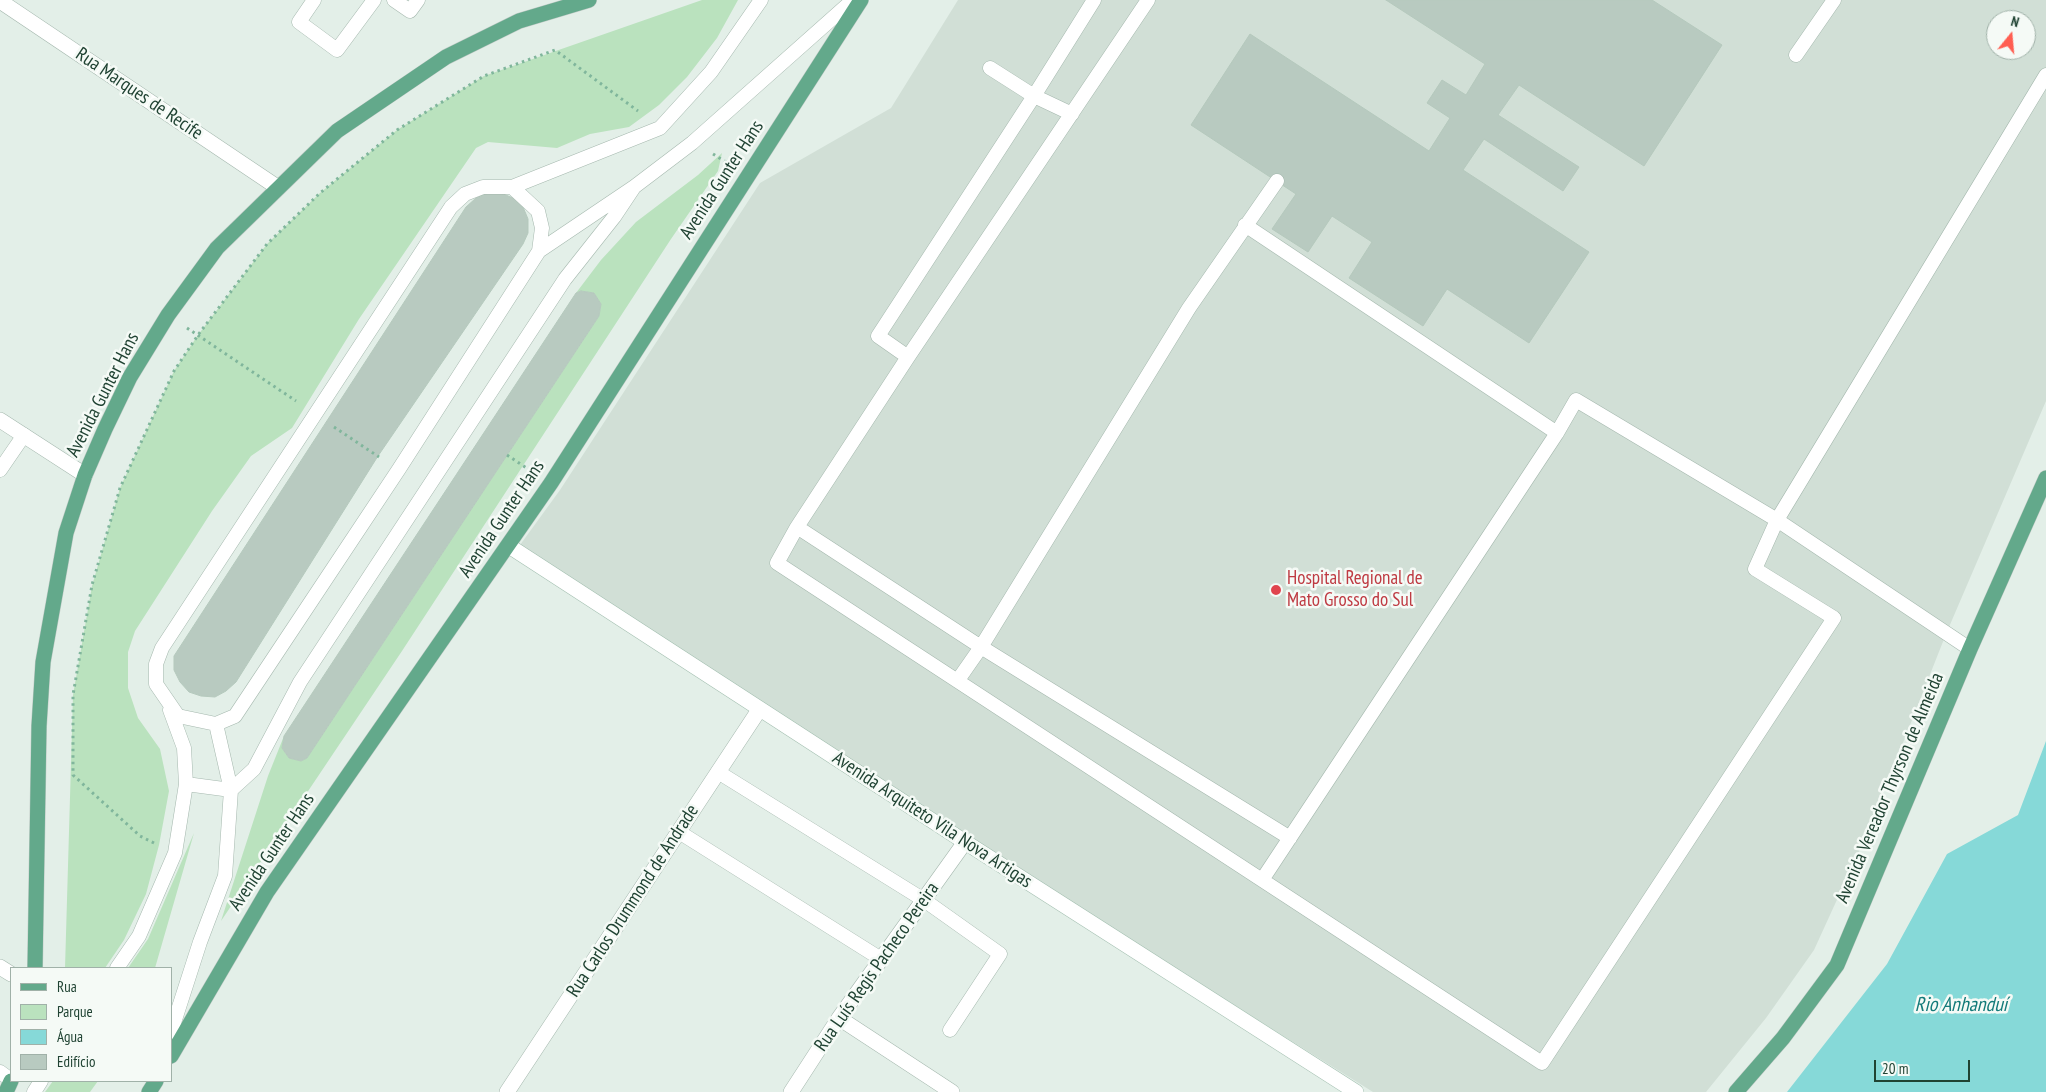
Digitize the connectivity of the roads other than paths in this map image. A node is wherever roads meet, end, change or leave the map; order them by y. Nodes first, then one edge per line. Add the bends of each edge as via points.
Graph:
1 (314, 0) edge
2 (374, 0) edge
3 (394, 0) edge
4 (418, 0) edge
5 (589, 0) edge
6 (761, 0) edge
7 (853, 0) edge
8 (861, 0) edge
9 (1094, 0) edge
10 (1148, 0) edge
11 (1834, 0) edge
12 (0, 1) edge
13 (1796, 55) dead end
14 (990, 68) dead end
15 (2046, 75) edge
16 (1034, 96) junction
17 (1072, 114) junction
18 (1277, 180) dead end
19 (277, 187) junction
20 (512, 187) junction
21 (634, 187) junction
22 (1245, 225) junction
23 (539, 251) junction
24 (908, 357) junction
25 (0, 420) edge
26 (1557, 433) junction
27 (24, 436) junction
28 (0, 470) edge
29 (85, 475) junction
30 (2046, 478) edge
31 (1777, 520) junction
32 (797, 527) junction
33 (509, 546) junction
34 (981, 647) junction
35 (1970, 649) junction
36 (958, 680) junction
37 (167, 700) junction
38 (759, 710) junction
39 (216, 724) junction
40 (718, 772) junction
41 (186, 784) junction
42 (231, 790) junction
43 (679, 832) junction
44 (1290, 838) junction
45 (965, 842) junction
46 (1262, 880) junction
47 (924, 900) junction
48 (881, 959) junction
49 (35, 967) edge
50 (118, 967) edge
51 (839, 1018) junction
52 (172, 1029) edge
53 (950, 1030) dead end
54 (172, 1054) edge
55 (507, 1092) edge
56 (791, 1092) edge
57 (952, 1092) edge
58 (1356, 1092) edge
59 (1736, 1092) edge

1 - 2 lane via 299,22 337,50
3 - 4 lane via 410,11
5 - 19 main road, Avenida Gunter Hans via 519,21 446,56 337,131
6 - 20 lane via 711,72 660,128
7 - 21 lane via 692,144
8 - 33 main road, Avenida Gunter Hans
9 - 16 lane
10 - 17 lane
11 - 13 lane
12 - 19 street, Rua Marques de Recife
14 - 16 lane
15 - 31 lane
16 - 17 lane
16 - 24 lane via 878,336
17 - 24 lane
18 - 22 lane
19 - 29 main road, Avenida Gunter Hans via 217,248 168,315 130,377
20 - 23 lane via 538,212 542,228
20 - 37 lane via 483,187 465,194 451,207 162,648 156,664 156,684
21 - 23 lane
21 - 42 lane via 565,279 300,682 254,769
22 - 26 lane
22 - 34 lane via 1184,317
23 - 39 lane via 234,716
24 - 32 lane
25 - 27 street
26 - 31 lane via 1576,400
26 - 44 lane
27 - 28 lane
27 - 29 street
29 - 49 main road, Avenida Gunter Hans via 66,533 43,662
30 - 35 main road, Avenida Vereador Thyrson de Almeida
31 - 35 lane
31 - 46 lane via 1755,570 1834,618 1542,1063
32 - 34 lane
32 - 36 lane via 777,562
33 - 38 street, Avenida Arquiteto Vila Nova Artigas
33 - 54 main road, Avenida Gunter Hans via 267,892
34 - 36 lane
34 - 44 lane
35 - 59 main road, Avenida Vereador Thyrson de Almeida via 1836,965 1782,1038
36 - 46 lane
37 - 39 lane via 178,716
37 - 41 lane via 184,748
38 - 40 street, Rua Carlos Drummond de Andrade
38 - 45 street, Avenida Arquiteto Vila Nova Artigas
39 - 42 lane
40 - 43 street, Rua Carlos Drummond de Andrade
40 - 47 lane
41 - 42 lane
41 - 50 lane via 175,853 139,936
42 - 52 lane via 225,876
43 - 48 lane
43 - 55 street, Rua Carlos Drummond de Andrade
44 - 46 lane
45 - 47 street, Rua Luís Regis Pacheco Pereira
45 - 58 street, Avenida Arquiteto Vila Nova Artigas
47 - 48 street, Rua Luís Regis Pacheco Pereira
47 - 53 lane via 1000,954
48 - 51 street, Rua Luís Regis Pacheco Pereira
51 - 56 street, Rua Luís Regis Pacheco Pereira
51 - 57 street

